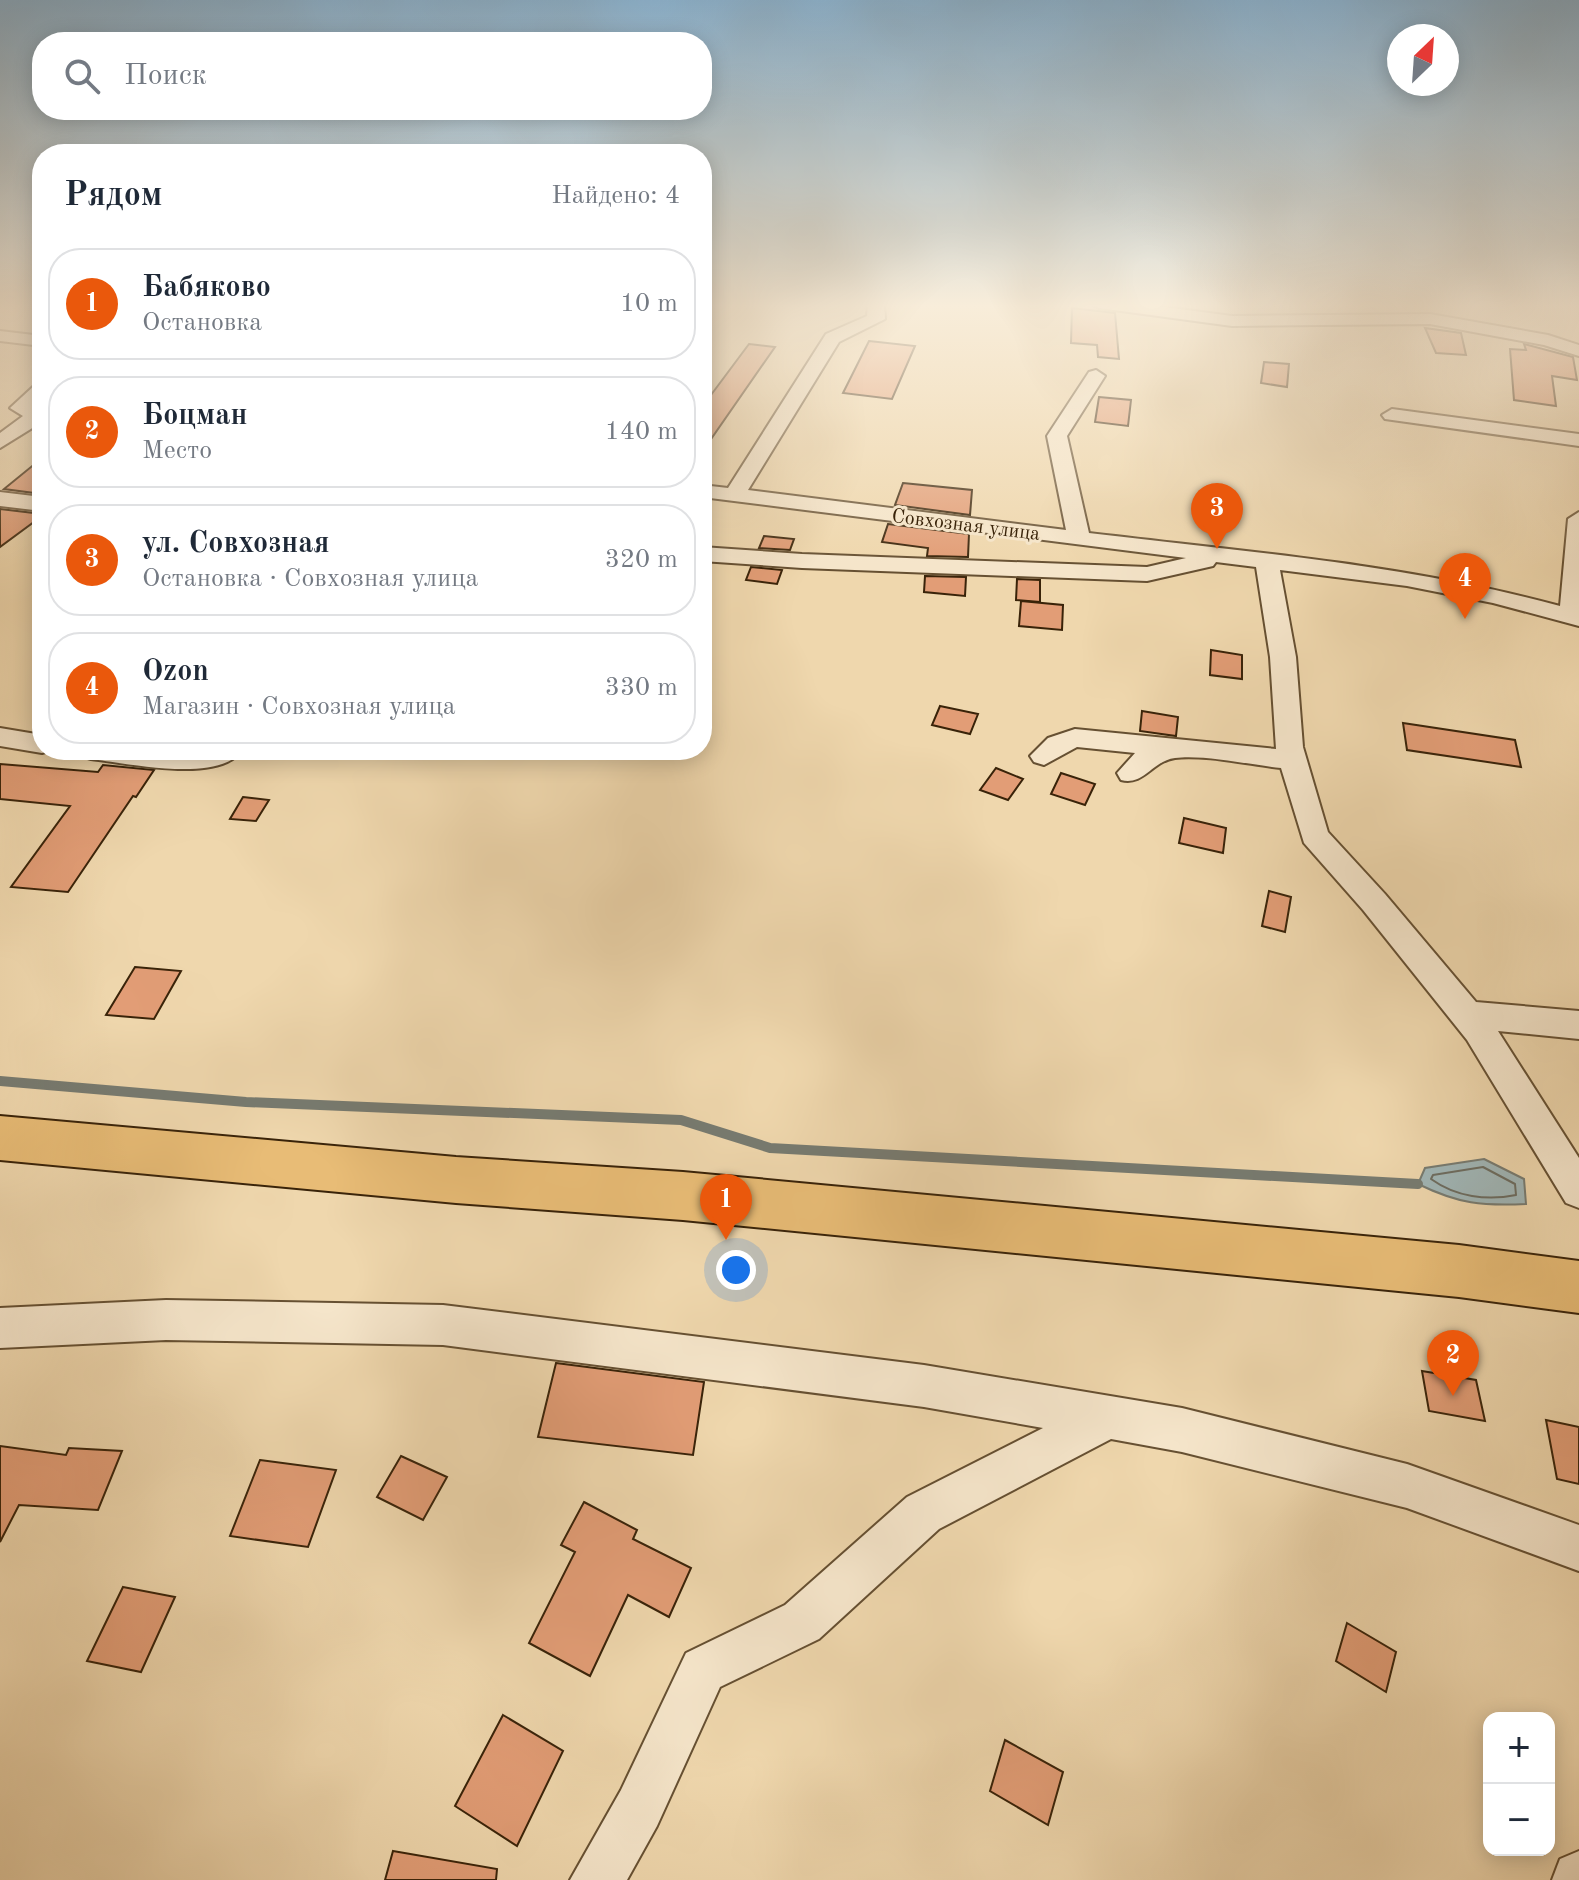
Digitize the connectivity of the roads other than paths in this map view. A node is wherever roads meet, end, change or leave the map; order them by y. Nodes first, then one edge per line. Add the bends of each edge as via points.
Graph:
1 (799, 391) edge
2 (1086, 391) edge
3 (32, 398) edge
4 (1392, 415) dead end
5 (32, 417) edge
6 (32, 419) edge
7 (32, 421) edge
8 (0, 424) edge
9 (1579, 440) edge
10 (0, 442) edge
11 (712, 492) edge
12 (734, 495) junction
13 (0, 499) edge
14 (32, 503) edge
15 (1579, 519) edge
16 (1079, 538) junction
17 (712, 555) edge
18 (1229, 556) junction
19 (1267, 561) junction
20 (1575, 618) edge
21 (0, 737) edge
22 (32, 742) edge
23 (1178, 748) junction
24 (1044, 756) dead end
25 (1292, 760) junction
26 (1131, 773) dead end
27 (1467, 1015) junction
28 (1579, 1025) edge
29 (0, 1138) edge
30 (1579, 1191) edge
31 (1579, 1287) edge
32 (0, 1328) edge
33 (1109, 1417) junction
34 (1579, 1548) edge
35 (597, 1880) edge

1 - 12 street
2 - 16 street via 1057,436
3 - 5 street via 20,408
4 - 9 street
6 - 8 street
7 - 10 street
11 - 12 street, Совхозная улица
12 - 16 street, Совхозная улица
13 - 14 street
15 - 20 street
16 - 18 street, Совхозная улица
17 - 18 street, Совхозная улица via 1147,574
18 - 19 street, Совхозная улица
19 - 20 street, Совхозная улица via 1407,579
19 - 25 street
21 - 22 street
23 - 24 street via 1075,738
23 - 25 street
23 - 26 street via 1155,753
25 - 27 street via 1314,836
27 - 28 street
27 - 30 street
29 - 31 highway via 683,1196
32 - 33 street via 166,1320 443,1325 924,1386
33 - 34 street via 1407,1486
33 - 35 street via 923,1513 802,1622 703,1670 639,1808

